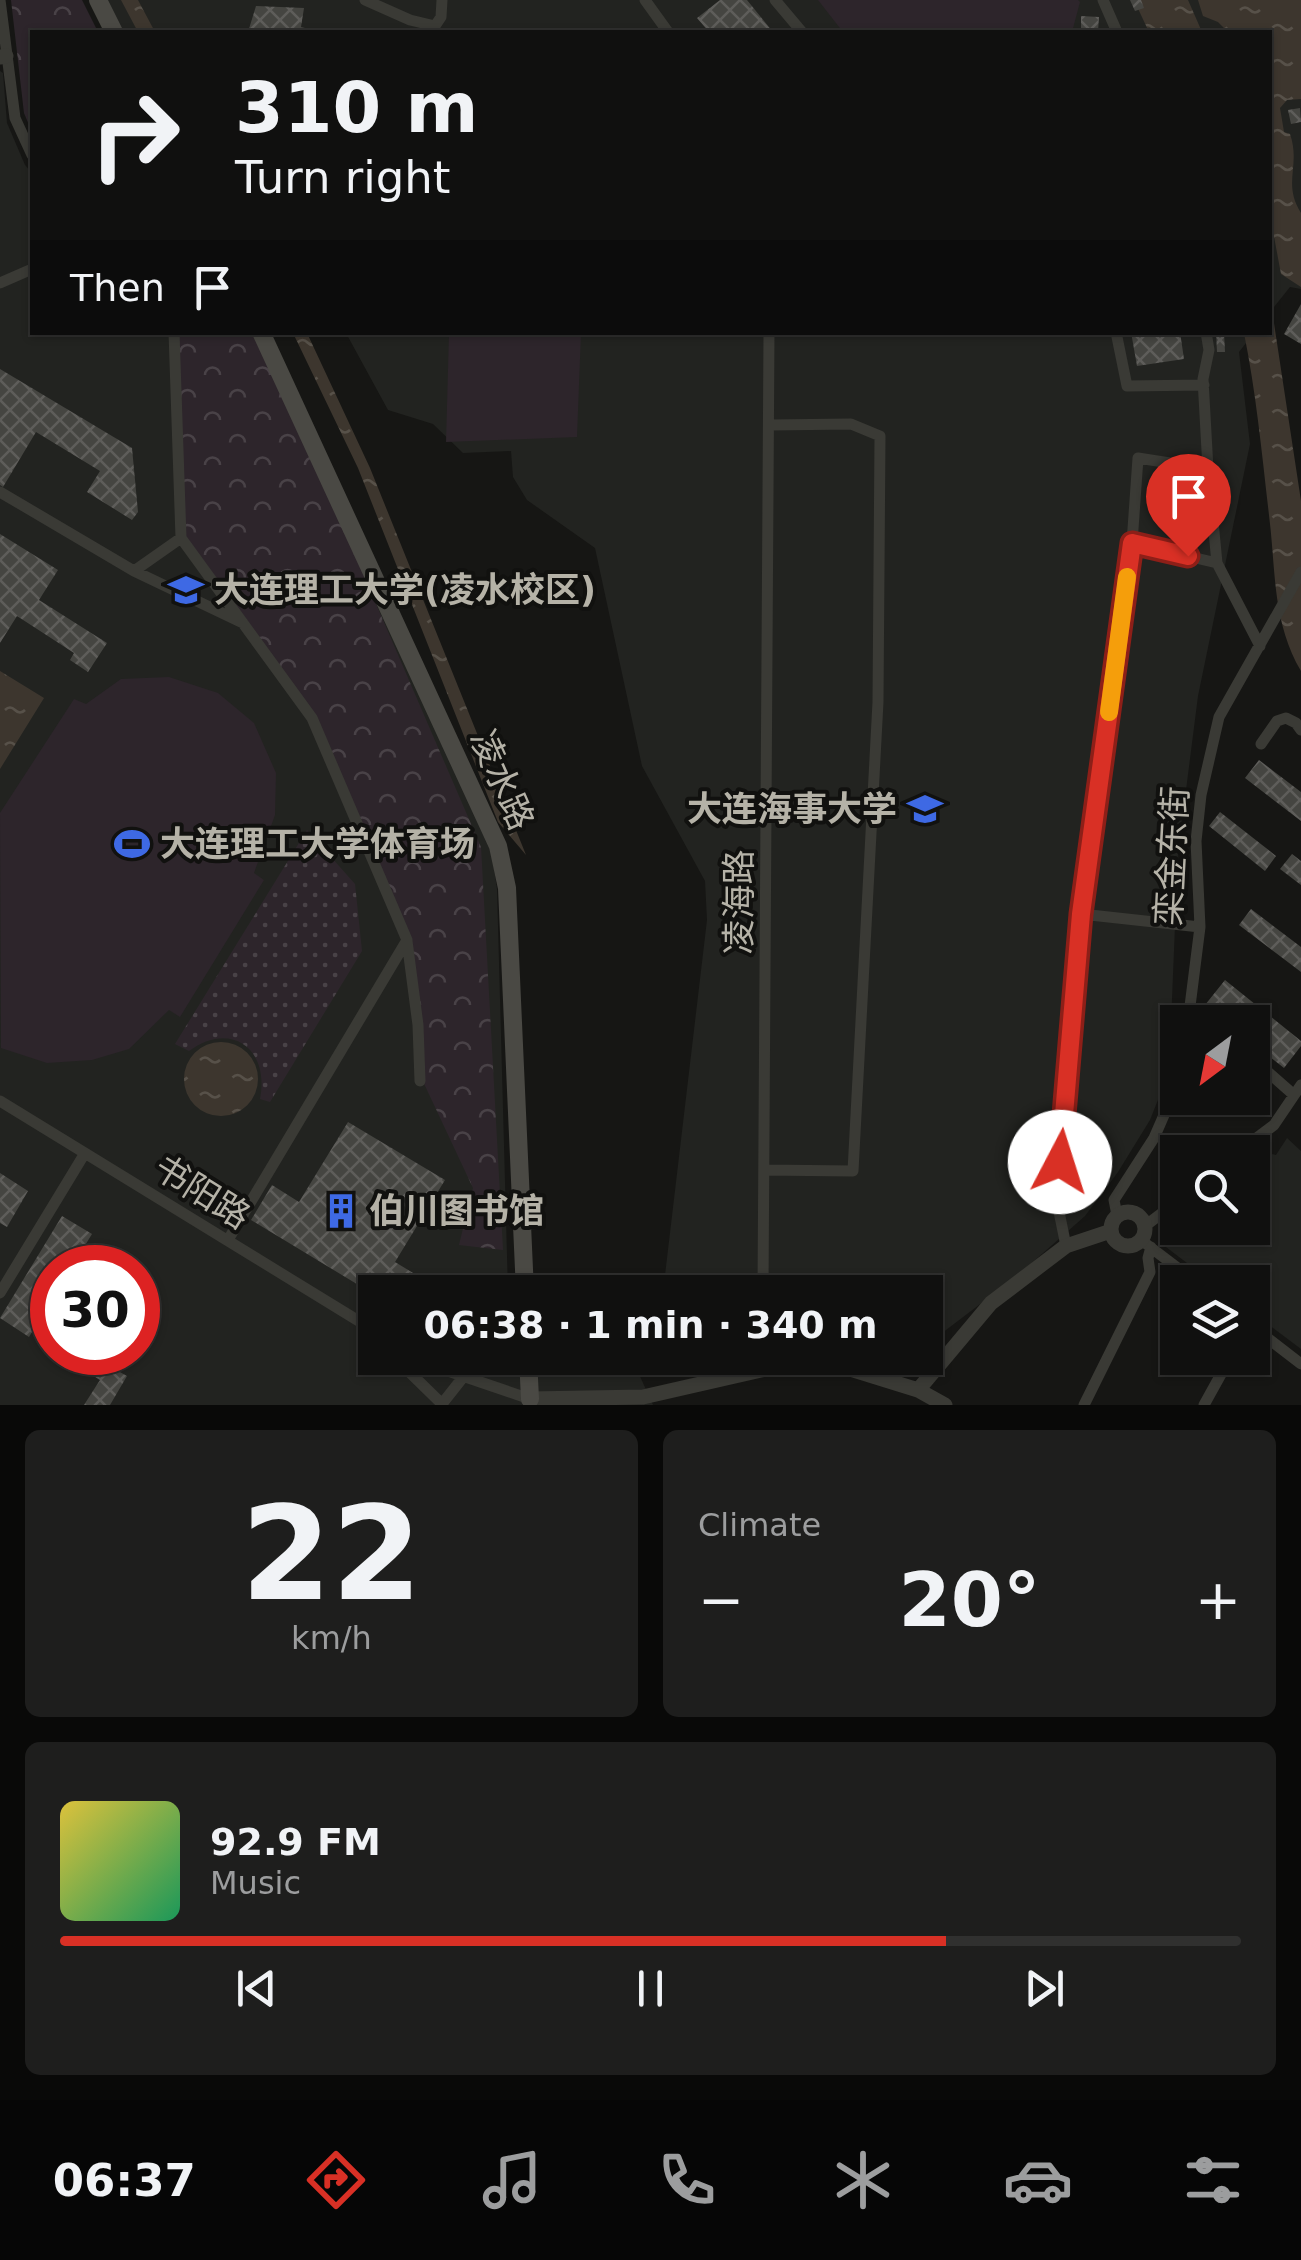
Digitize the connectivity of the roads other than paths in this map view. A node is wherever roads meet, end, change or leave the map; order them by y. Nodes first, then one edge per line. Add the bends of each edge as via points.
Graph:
1 (0, 0) edge
2 (98, 0) edge
3 (365, 0) edge
4 (442, 0) edge
5 (645, 0) edge
6 (775, 0) edge
7 (1103, 0) edge
8 (113, 30) edge
9 (667, 30) edge
10 (800, 30) edge
11 (1116, 30) edge
12 (3, 56) edge
13 (30, 151) edge
14 (30, 270) edge
15 (0, 283) edge
16 (174, 335) edge
17 (262, 335) edge
18 (769, 335) edge
19 (1117, 335) edge
20 (1206, 335) edge
21 (1204, 385) junction
22 (770, 425) junction
23 (1208, 469) junction
24 (0, 492) edge
25 (182, 538) junction
26 (1132, 543) junction
27 (1217, 563) junction
28 (134, 571) junction
29 (1301, 572) edge
30 (246, 624) junction
31 (1260, 646) junction
32 (1301, 730) edge
33 (1262, 744) dead end
34 (1081, 914) junction
35 (1200, 927) junction
36 (406, 940) junction
37 (1190, 1005) edge
38 (1270, 1071) edge
39 (420, 1081) dead end
40 (1298, 1090) edge
41 (0, 1100) edge
42 (1164, 1115) edge
43 (1260, 1135) edge
44 (85, 1153) junction
45 (764, 1170) junction
46 (1117, 1215) junction
47 (1160, 1222) edge
48 (1111, 1232) junction
49 (1146, 1238) junction
50 (228, 1240) junction
51 (1066, 1246) junction
52 (1177, 1265) edge
53 (524, 1275) edge
54 (763, 1275) edge
55 (0, 1293) edge
56 (358, 1322) edge
57 (1270, 1340) edge
58 (1301, 1364) edge
59 (412, 1375) edge
60 (529, 1375) edge
61 (724, 1375) edge
62 (870, 1375) edge
63 (1221, 1375) edge
64 (464, 1376) joint
65 (918, 1390) junction
66 (530, 1399) junction
67 (443, 1405) edge
68 (945, 1405) edge
69 (1084, 1405) edge
70 (1204, 1405) edge

1 - 12 street
2 - 8 main road
3 - 4 street via 435,26
5 - 9 street
6 - 10 street
7 - 11 street
12 - 13 street via 15,118
14 - 15 street
16 - 25 street
17 - 53 main road, 凌水路 via 498,846 507,888
18 - 22 street, 凌海路
19 - 21 street via 1127,386
20 - 21 street
21 - 23 street
22 - 45 street, 凌海路
22 - 45 street via 851,424 880,436 878,683 852,1171
23 - 26 street via 1138,458
23 - 27 street
24 - 28 street
25 - 28 street
25 - 30 street
26 - 27 street
26 - 34 street
27 - 31 street
28 - 30 street
29 - 31 street, 栾金东街
30 - 36 street via 312,718
31 - 35 street, 栾金东街 via 1220,717 1202,796 1196,841
32 - 33 street via 1286,718
34 - 35 street
34 - 51 street via 1056,1198
35 - 37 street, 栾金东街
36 - 39 street
36 - 50 street
38 - 40 street
40 - 43 street
41 - 44 street, 书阳路
42 - 46 street via 1114,1200
44 - 50 street, 书阳路
44 - 55 street
45 - 54 street, 凌海路
46 - 48 street
46 - 49 street via 1141,1217
47 - 49 street
48 - 49 street via 1124,1246
48 - 51 street
49 - 52 street
49 - 69 street via 1150,1272
50 - 56 street, 书阳路
51 - 65 street via 991,1303
57 - 58 street
59 - 67 street
60 - 66 main road
61 - 66 street via 643,1398
62 - 65 street
63 - 70 street
64 - 66 street
64 - 67 street
65 - 68 street

